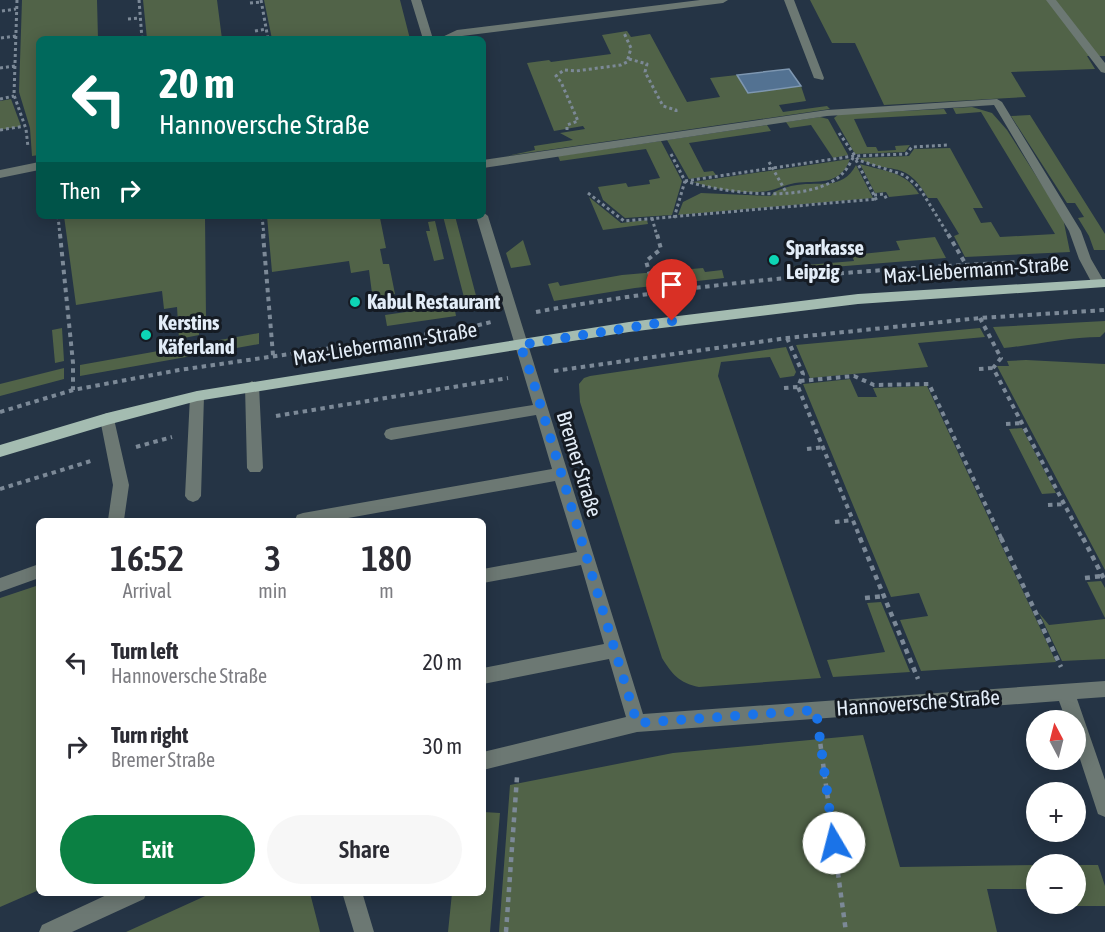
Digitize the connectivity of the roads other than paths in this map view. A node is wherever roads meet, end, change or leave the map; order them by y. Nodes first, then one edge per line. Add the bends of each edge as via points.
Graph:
1 (416, 0) edge
2 (723, 0) edge
3 (789, 0) edge
4 (1051, 0) edge
5 (427, 36) edge
6 (450, 36) edge
7 (1105, 70) edge
8 (819, 78) dead end
9 (486, 164) edge
10 (34, 167) edge
11 (0, 174) edge
12 (483, 219) edge
13 (1102, 283) edge
14 (520, 345) junction
15 (252, 386) junction
16 (197, 396) junction
17 (540, 409) junction
18 (107, 419) junction
19 (391, 434) dead end
20 (0, 451) edge
21 (255, 468) dead end
22 (561, 474) junction
23 (193, 496) dead end
24 (116, 518) edge
25 (314, 518) edge
26 (586, 557) junction
27 (36, 572) edge
28 (486, 575) edge
29 (0, 585) edge
30 (615, 650) junction
31 (486, 675) edge
32 (1105, 689) edge
33 (1065, 692) junction
34 (1071, 710) edge
35 (637, 723) junction
36 (1086, 753) edge
37 (486, 760) edge
38 (1105, 807) edge
39 (128, 896) edge
40 (353, 896) edge
41 (49, 932) edge
42 (363, 932) edge

1 - 5 street
2 - 6 street
3 - 8 street
4 - 7 street
9 - 13 street via 827,113 997,102
10 - 11 street
12 - 14 street, Bremer Straße
13 - 14 main road, Max-Liebermann-Straße via 858,299 694,318
14 - 15 main road, Max-Liebermann-Straße
14 - 17 street, Bremer Straße
15 - 16 main road, Max-Liebermann-Straße
15 - 21 street
16 - 18 main road, Max-Liebermann-Straße
16 - 23 street
17 - 19 street
17 - 22 street, Bremer Straße
18 - 20 main road, Max-Liebermann-Straße
18 - 24 street via 121,485
22 - 25 street
22 - 26 street, Bremer Straße
26 - 28 street
26 - 30 street, Bremer Straße
27 - 29 street
30 - 31 street
30 - 35 street, Bremer Straße
32 - 33 street, Hannoversche Straße
33 - 34 street
33 - 35 street, Hannoversche Straße
35 - 37 street, Hannoversche Straße
36 - 38 street
39 - 41 street
40 - 42 street

